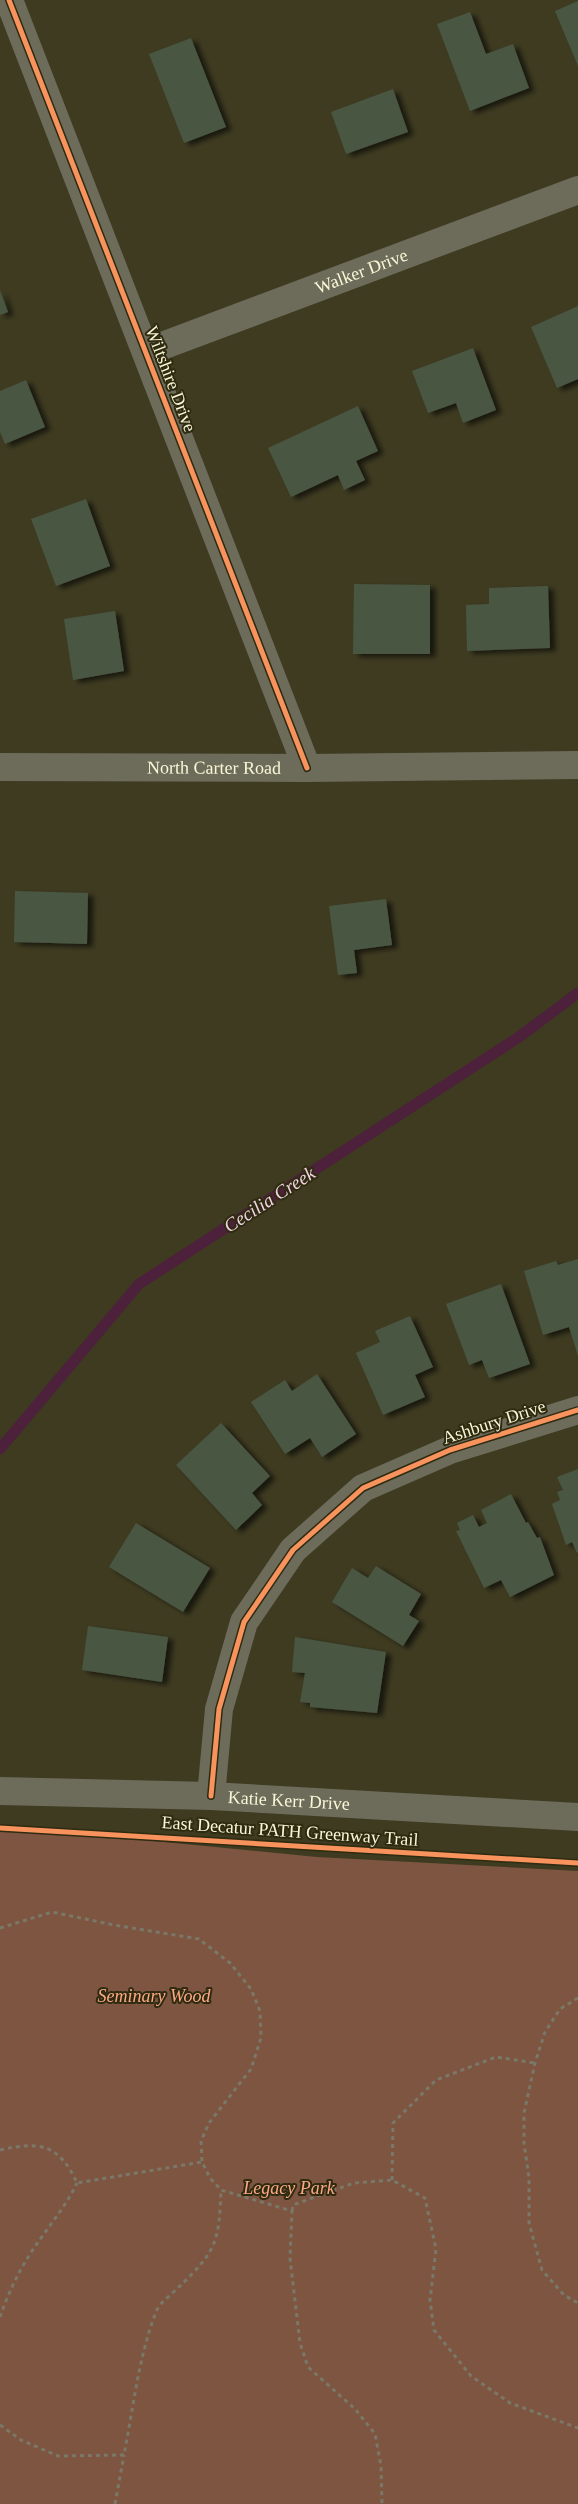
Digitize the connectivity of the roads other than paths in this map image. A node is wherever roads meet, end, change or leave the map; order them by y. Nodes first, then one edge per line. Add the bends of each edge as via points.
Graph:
1 (9, 0) edge
2 (578, 190) edge
3 (146, 352) junction
4 (578, 765) edge
5 (0, 767) edge
6 (307, 768) junction
7 (578, 1410) edge
8 (0, 1791) edge
9 (211, 1796) junction
10 (578, 1817) edge

1 - 3 street, Wiltshire Drive
2 - 3 street, Walker Drive
3 - 6 street, Wiltshire Drive
4 - 6 street, North Carter Road
5 - 6 street, North Carter Road
7 - 9 street, Ashbury Drive via 450,1450 364,1488 293,1550 244,1622 219,1709
8 - 9 street, Katie Kerr Drive
9 - 10 street, Katie Kerr Drive

